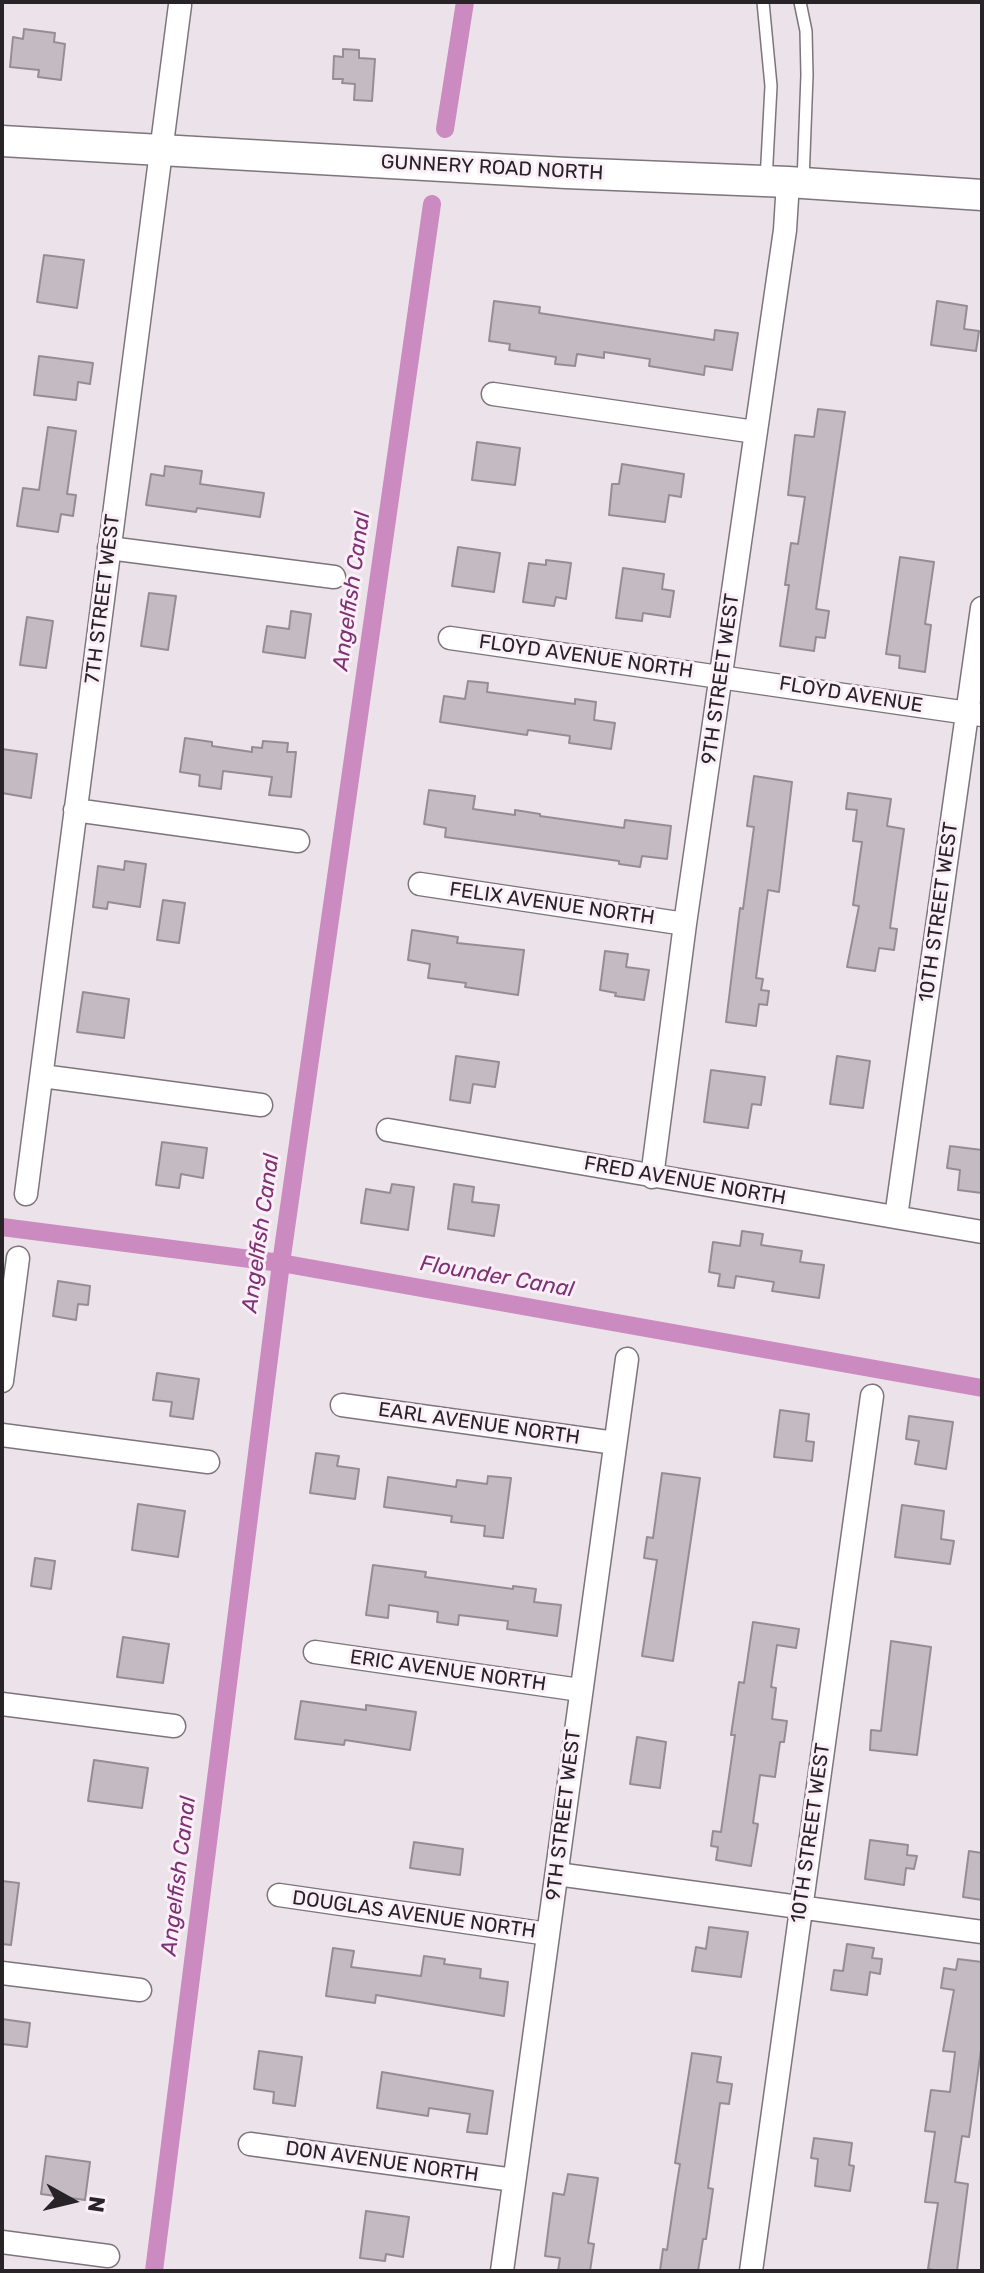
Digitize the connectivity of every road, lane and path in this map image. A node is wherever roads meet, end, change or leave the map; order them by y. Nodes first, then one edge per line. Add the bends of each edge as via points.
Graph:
1 (763, 2) edge
2 (800, 2) edge
3 (180, 5) dead end
4 (2, 141) edge
5 (160, 150) junction
6 (786, 182) junction
7 (982, 195) edge
8 (493, 394) dead end
9 (755, 432) junction
10 (109, 548) junction
11 (334, 577) dead end
12 (982, 608) edge
13 (450, 638) dead end
14 (721, 675) junction
15 (974, 714) edge
16 (75, 810) junction
17 (298, 841) dead end
18 (420, 884) dead end
19 (685, 924) junction
20 (42, 1076) junction
21 (261, 1105) dead end
22 (388, 1130) dead end
23 (652, 1177) junction
24 (26, 1194) dead end
25 (896, 1217) junction
26 (982, 1232) edge
27 (18, 1258) dead end
28 (627, 1359) dead end
29 (2, 1381) edge
30 (872, 1396) dead end
31 (342, 1405) dead end
32 (2, 1435) edge
33 (615, 1443) junction
34 (208, 1462) dead end
35 (315, 1652) dead end
36 (580, 1690) junction
37 (2, 1704) edge
38 (174, 1726) dead end
39 (557, 1874) junction
40 (279, 1895) dead end
41 (801, 1907) junction
42 (982, 1932) edge
43 (548, 1934) junction
44 (2, 1973) edge
45 (140, 1990) dead end
46 (250, 2144) dead end
47 (514, 2180) junction
48 (2, 2242) edge
49 (108, 2256) dead end
50 (502, 2271) edge
51 (751, 2271) edge

1 - 6 lane
2 - 6 lane via 807,75
3 - 5 street, 7TH STREET WEST
4 - 5 main road, GUNNERY ROAD NORTH
5 - 6 main road, GUNNERY ROAD NORTH
5 - 10 street, 7TH STREET WEST
6 - 7 main road, GUNNERY ROAD NORTH
6 - 9 street, 9TH STREET WEST via 785,230
8 - 9 street
9 - 14 street, 9TH STREET WEST
10 - 11 street
10 - 16 street, 7TH STREET WEST
12 - 15 street, 10TH STREET WEST
13 - 14 street, FLOYD AVENUE NORTH
14 - 15 street, FLOYD AVENUE
14 - 19 street, 9TH STREET WEST
15 - 25 street, 10TH STREET WEST
16 - 17 street
16 - 20 street, 7TH STREET WEST
18 - 19 street, FELIX AVENUE NORTH
19 - 23 street, 9TH STREET WEST
20 - 21 street
20 - 24 street, 7TH STREET WEST
22 - 23 street, FRED AVENUE NORTH
23 - 25 street, FRED AVENUE NORTH
25 - 26 street, FRED AVENUE NORTH
27 - 29 street
28 - 33 street, 9TH STREET WEST
30 - 41 street, 10TH STREET WEST
31 - 33 street, EARL AVENUE NORTH
32 - 34 street
33 - 36 street, 9TH STREET WEST
35 - 36 street, ERIC AVENUE NORTH
36 - 39 street, 9TH STREET WEST
37 - 38 street
39 - 41 street
39 - 43 street, 9TH STREET WEST
40 - 43 street, DOUGLAS AVENUE NORTH
41 - 42 street
41 - 51 street, 10TH STREET WEST
43 - 47 street, 9TH STREET WEST
44 - 45 street
46 - 47 street, DON AVENUE NORTH
47 - 50 street, 9TH STREET WEST
48 - 49 street

